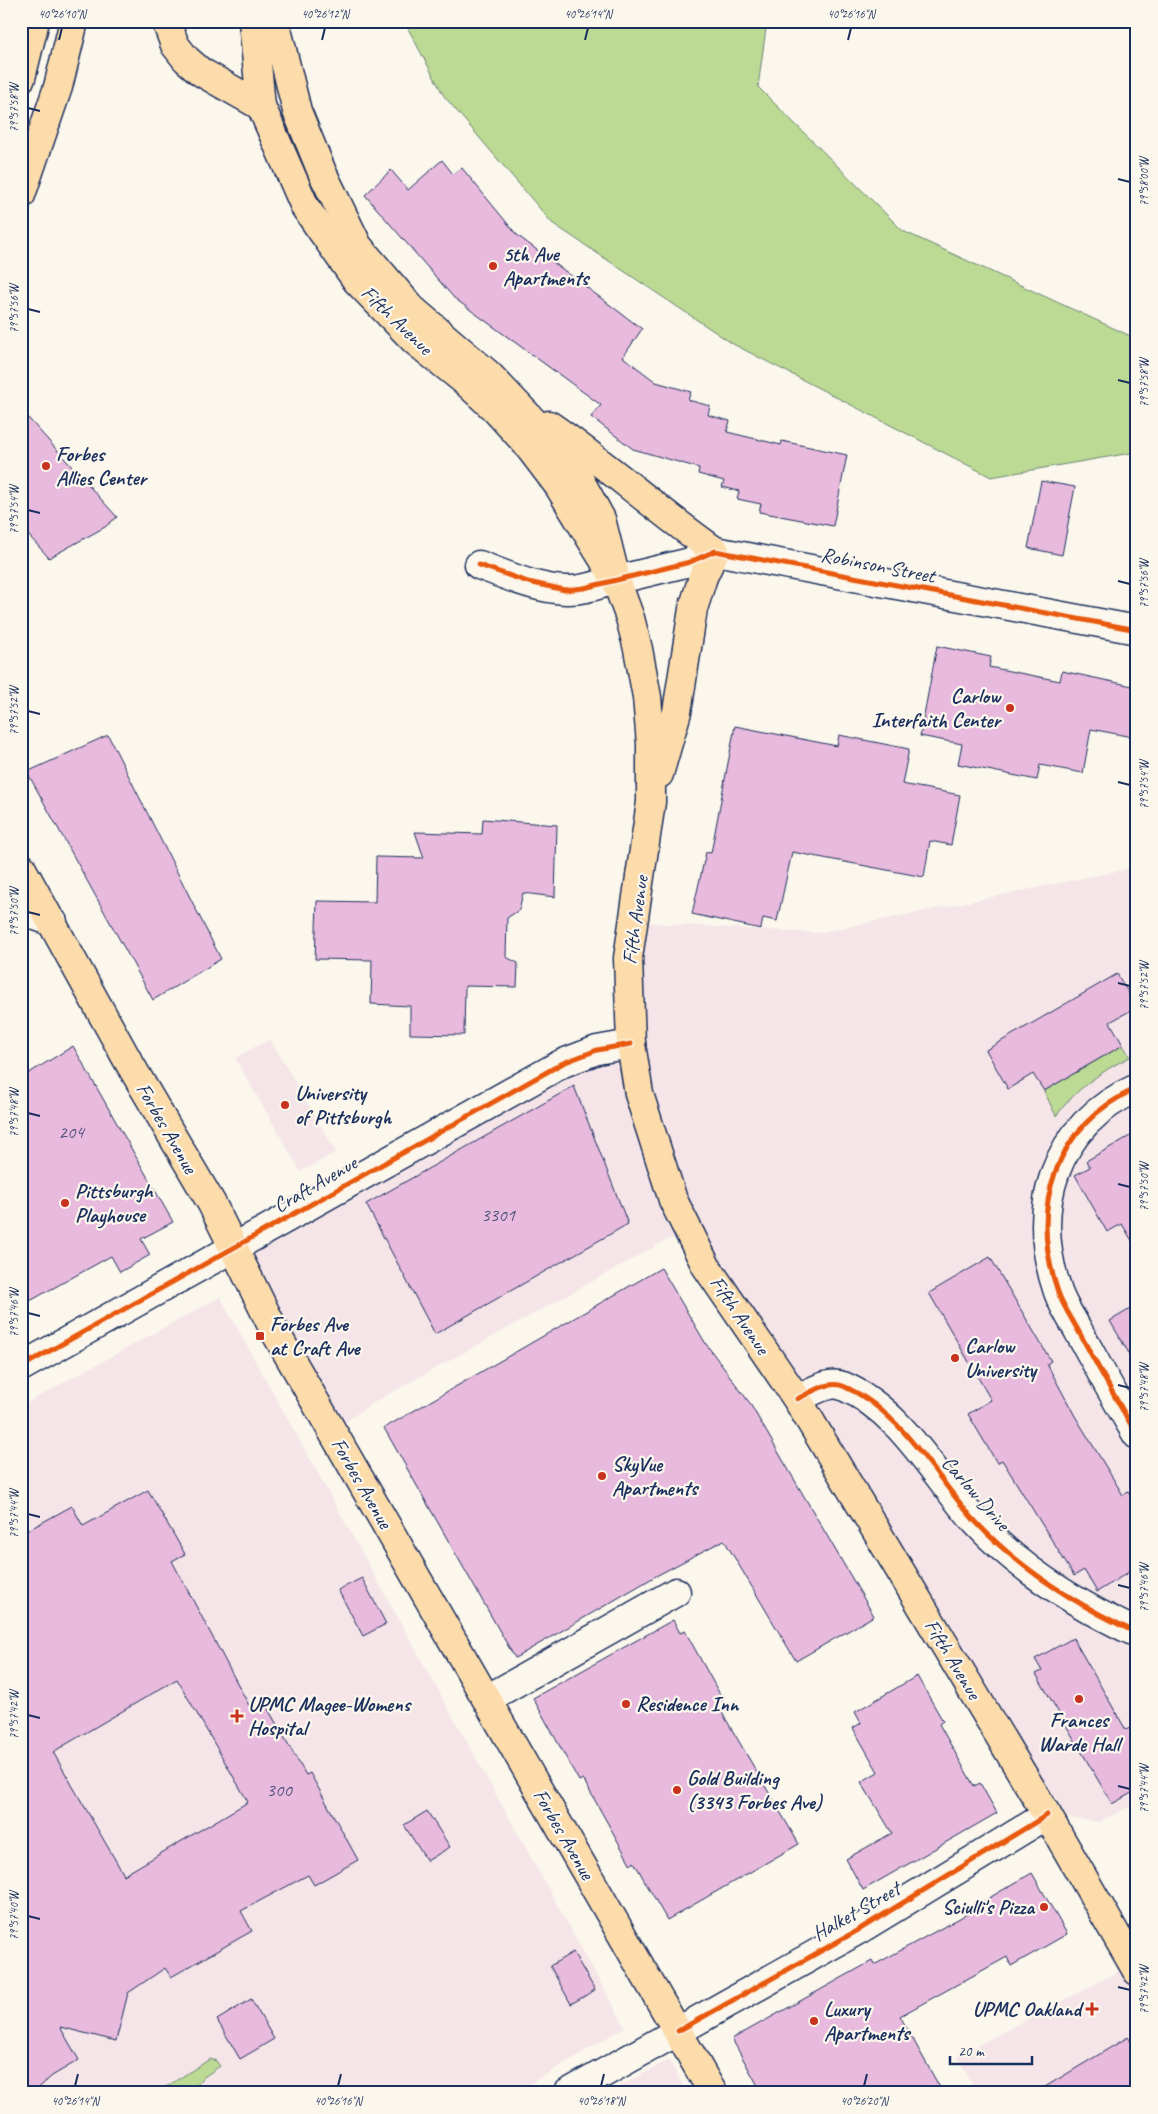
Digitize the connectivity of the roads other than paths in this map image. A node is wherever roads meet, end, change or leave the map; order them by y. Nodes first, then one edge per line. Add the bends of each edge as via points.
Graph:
1 (35, 21) edge
2 (74, 21) edge
3 (166, 21) edge
4 (253, 21) edge
5 (274, 21) edge
6 (21, 78) edge
7 (261, 106) junction
8 (21, 195) edge
9 (518, 403) junction
10 (715, 551) junction
11 (479, 565) dead end
12 (616, 580) junction
13 (1137, 630) edge
14 (651, 802) junction
15 (21, 867) edge
16 (21, 911) edge
17 (53, 922) junction
18 (631, 1044) junction
19 (1137, 1088) edge
20 (235, 1248) junction
21 (21, 1367) edge
22 (797, 1399) junction
23 (1137, 1435) edge
24 (676, 1592) dead end
25 (1137, 1633) edge
26 (487, 1699) junction
27 (1047, 1815) junction
28 (1134, 1959) edge
29 (678, 2031) junction
30 (568, 2093) edge
31 (713, 2093) edge

1 - 6 main road
2 - 8 main road via 58,87
3 - 7 main road via 175,45 186,59 201,72
4 - 7 main road, Fifth Avenue
5 - 9 main road, Fifth Avenue via 297,111 358,246 412,310
7 - 12 main road, Fifth Avenue via 306,207 357,281 415,341 496,409 526,443 558,485
9 - 10 main road
9 - 12 main road, Fifth Avenue via 550,438 579,479 601,519
10 - 12 street via 690,562
10 - 13 street, Robinson Street
10 - 14 main road via 702,578 693,609 677,712
11 - 12 street via 528,582 566,590
12 - 14 main road, Fifth Avenue via 630,618 647,697
14 - 18 main road, Fifth Avenue via 628,958
15 - 17 main road, Forbes Avenue
16 - 17 street
17 - 20 main road, Forbes Avenue
18 - 20 street, Craft Avenue via 597,1050 563,1063
18 - 22 main road, Fifth Avenue via 639,1094 656,1153 692,1241
19 - 23 street via 1104,1107 1077,1131 1067,1145 1051,1182 1047,1228 1050,1267 1059,1294
20 - 21 street, Craft Avenue
20 - 26 main road, Forbes Avenue via 274,1330
22 - 25 street, Carlow Drive via 824,1386 841,1385 863,1396 899,1426 974,1520 1004,1550 1052,1587
22 - 27 main road, Fifth Avenue
24 - 26 street
26 - 29 main road, Forbes Avenue
27 - 28 main road, Fifth Avenue
27 - 29 street, Halket Street via 860,1929
29 - 30 street, Halket Street
29 - 31 main road, Forbes Avenue

